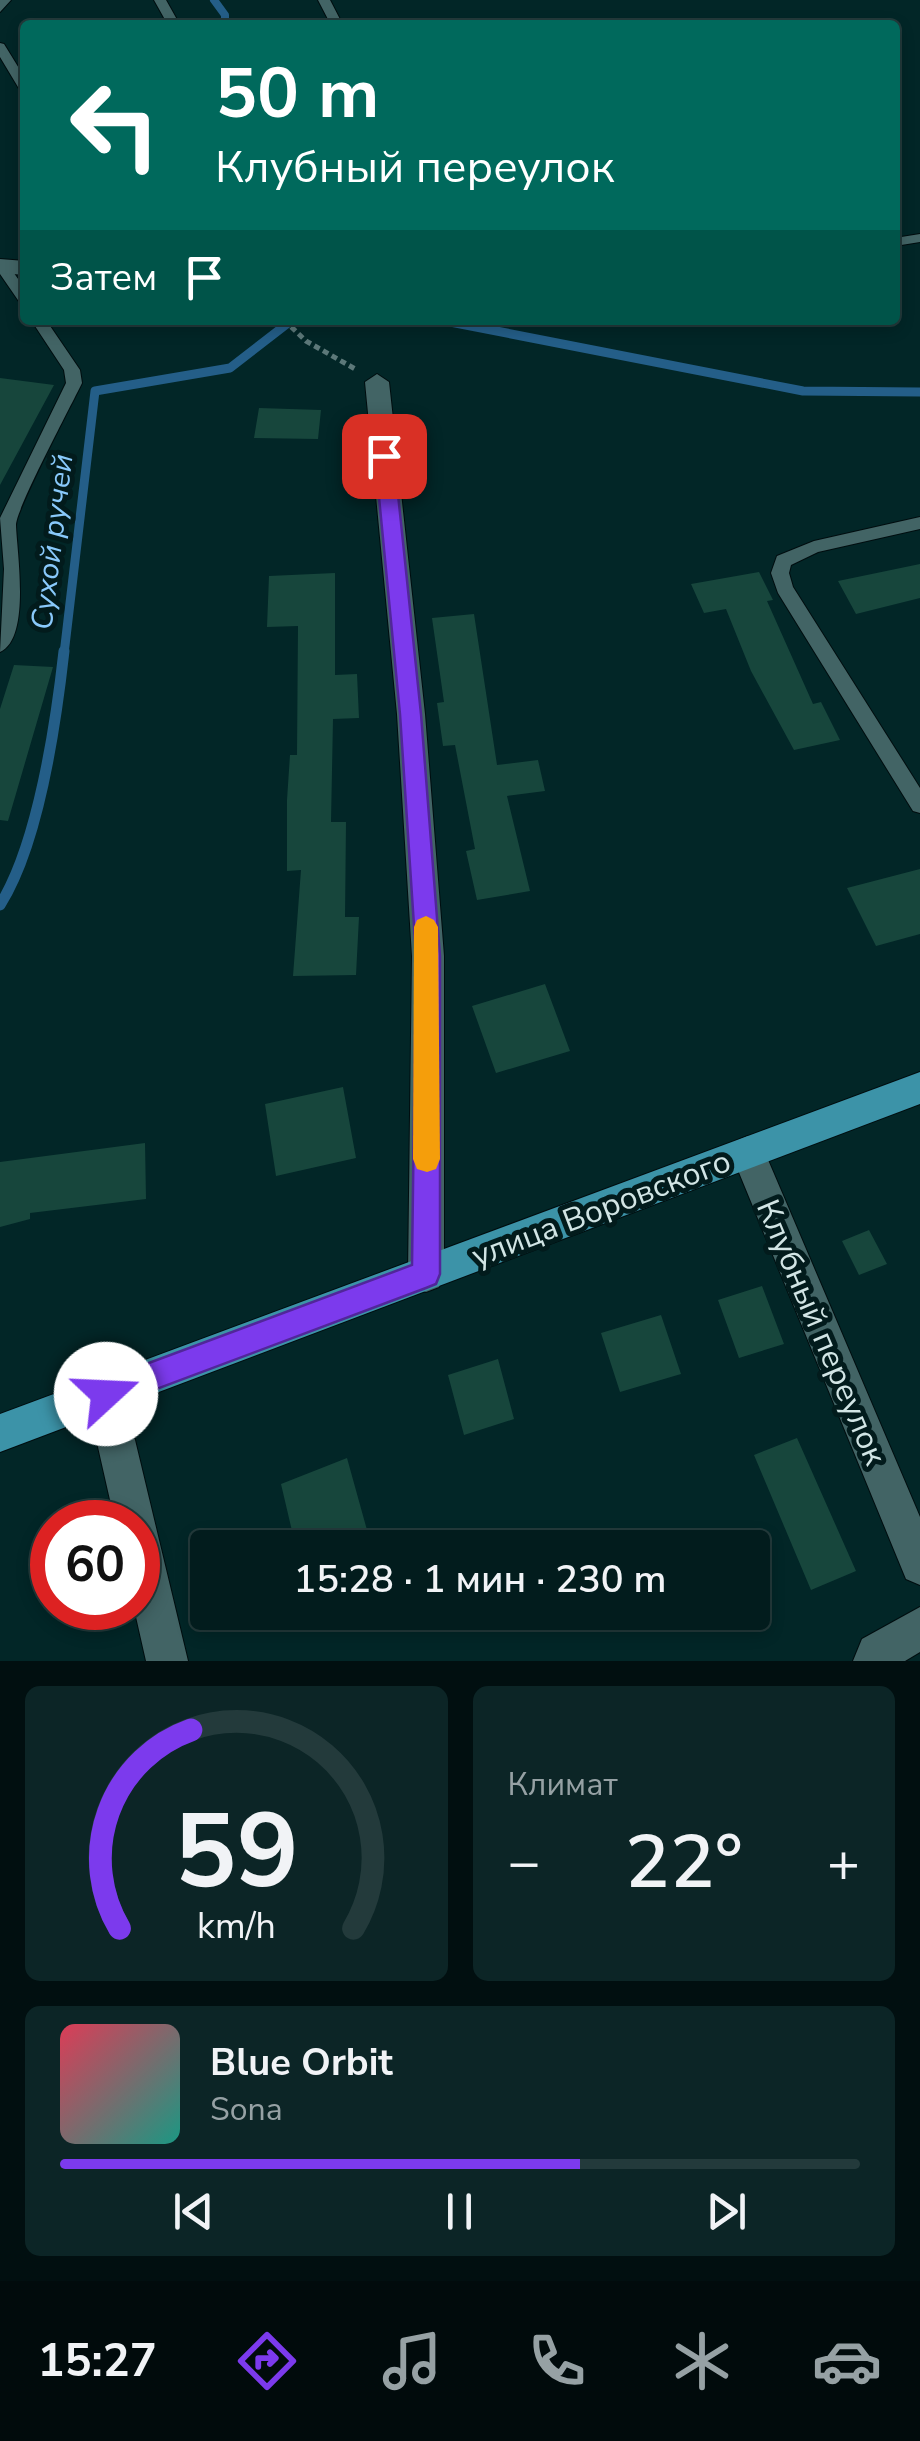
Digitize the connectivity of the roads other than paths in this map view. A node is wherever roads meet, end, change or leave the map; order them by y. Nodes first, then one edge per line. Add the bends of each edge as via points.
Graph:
1 (5, 0) edge
2 (0, 8) edge
3 (0, 47) edge
4 (20, 81) edge
5 (9, 267) edge
6 (20, 290) edge
7 (41, 325) edge
8 (377, 382) road end
9 (920, 523) edge
10 (4, 528) edge
11 (0, 646) edge
12 (920, 805) edge
13 (920, 1088) edge
14 (748, 1153) junction
15 (426, 1274) junction
16 (106, 1394) junction
17 (0, 1432) edge
18 (130, 1500) edge
19 (920, 1566) edge
20 (920, 1628) edge
21 (159, 1630) edge
22 (166, 1661) edge
23 (874, 1661) edge

1 - 2 lane
3 - 4 lane
5 - 6 lane
7 - 10 lane via 74,382
8 - 15 street via 428,956
9 - 12 lane via 814,547 782,561 780,573
10 - 11 lane via 16,566
13 - 14 main road, улица Воровского
14 - 15 main road, улица Воровского
14 - 19 street, Клубный переулок
15 - 16 main road, улица Воровского
16 - 17 main road, улица Воровского
16 - 18 street
20 - 23 street
21 - 22 street

